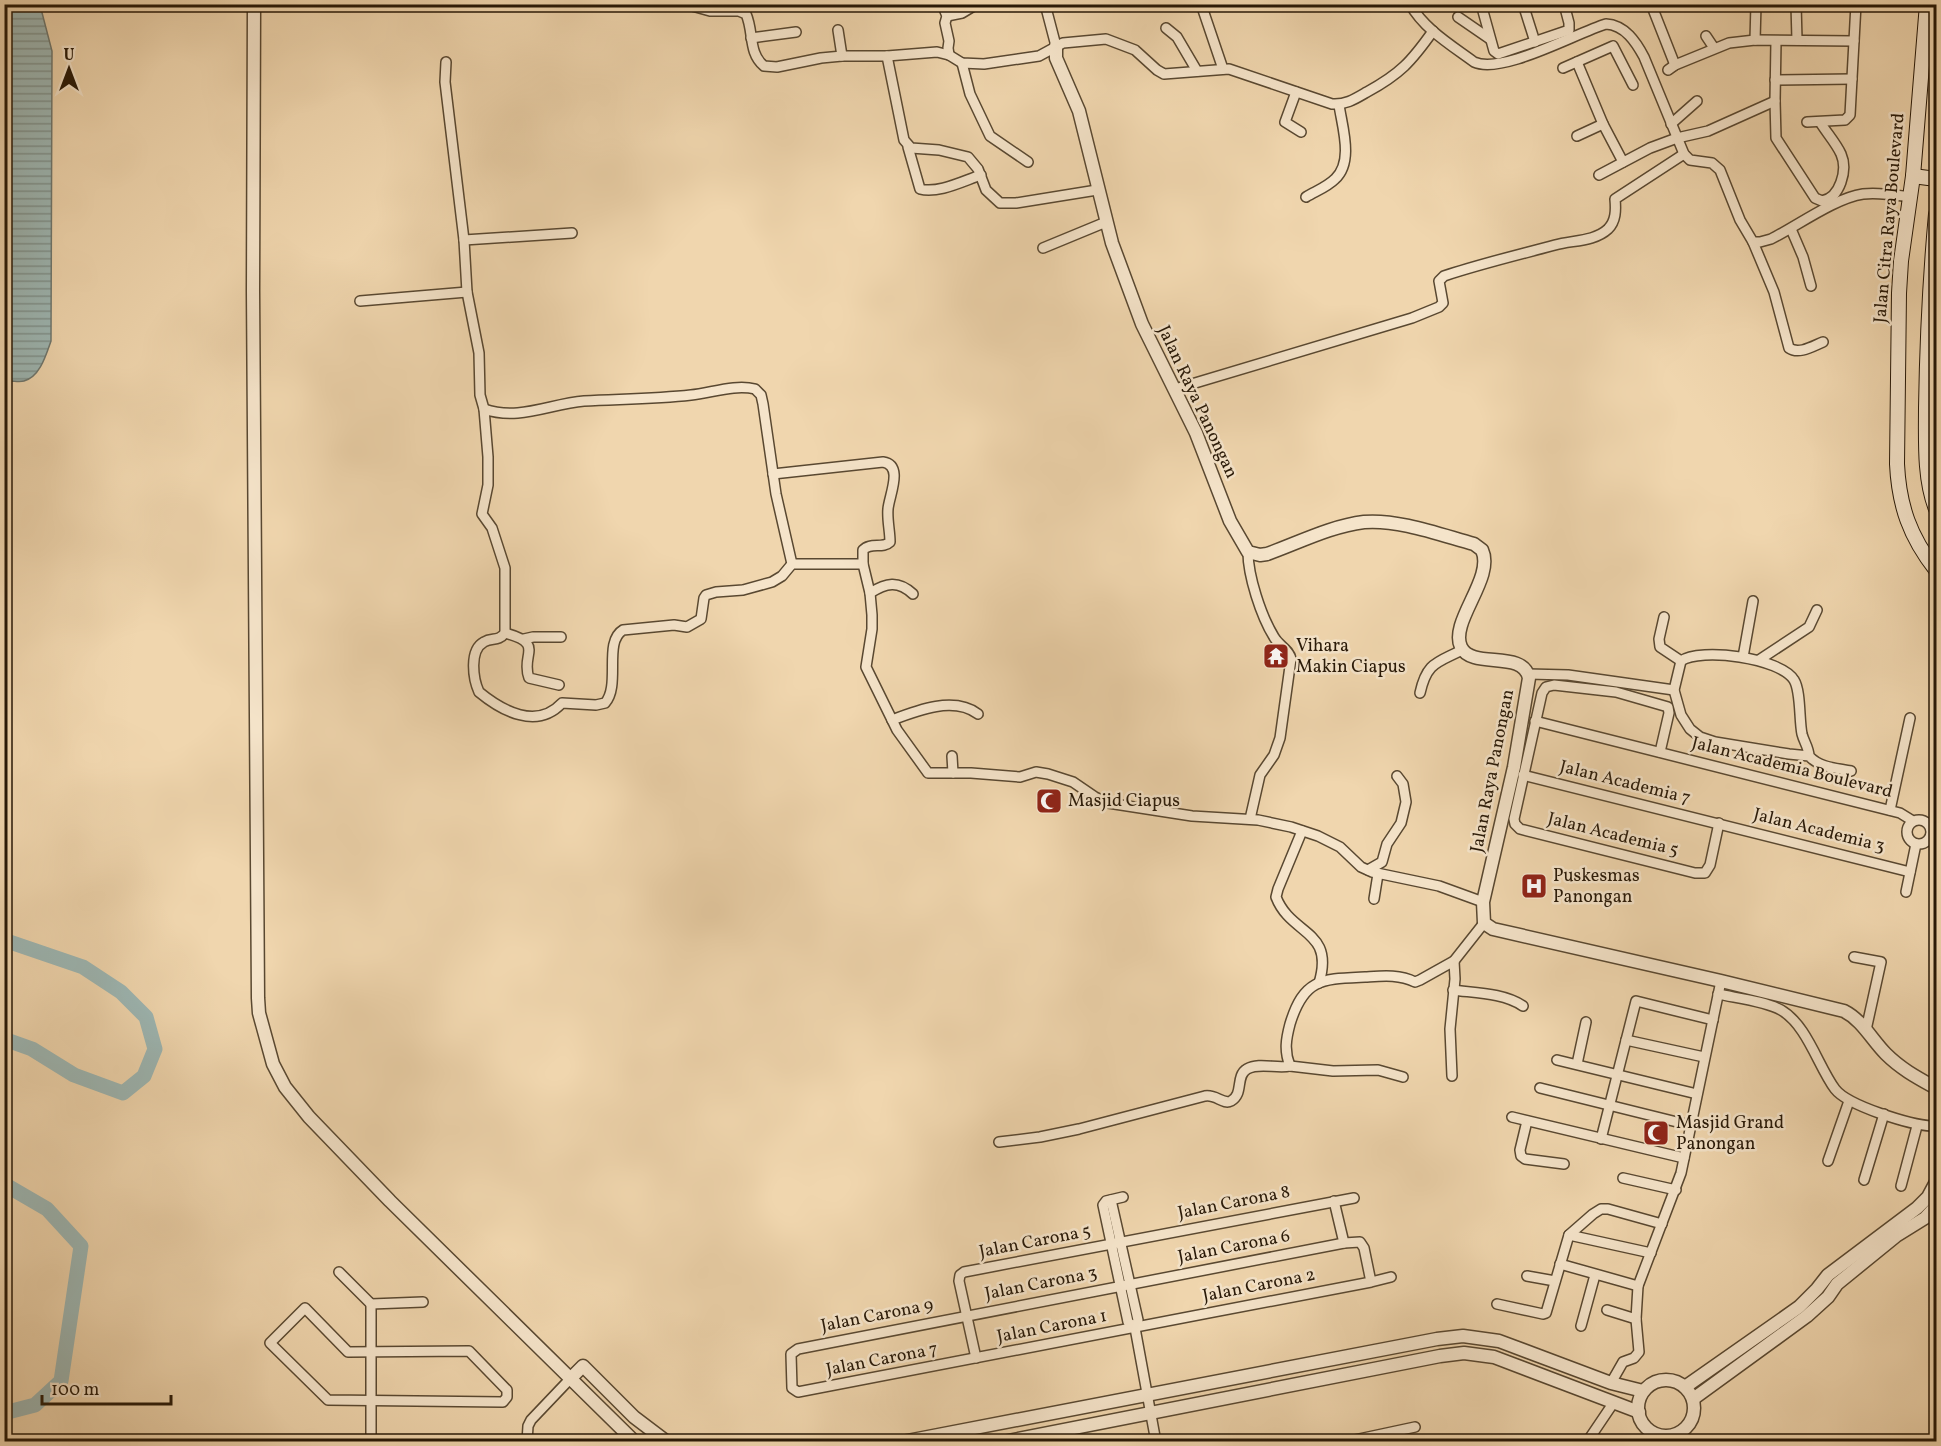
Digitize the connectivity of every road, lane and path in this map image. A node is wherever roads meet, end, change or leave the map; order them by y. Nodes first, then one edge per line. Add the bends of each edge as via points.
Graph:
1 (254, 4) edge
2 (685, 4) edge
3 (942, 4) edge
4 (977, 4) edge
5 (1045, 4) edge
6 (1201, 4) edge
7 (1410, 4) edge
8 (1481, 4) edge
9 (1523, 4) edge
10 (1564, 4) edge
11 (1651, 4) edge
12 (1756, 4) edge
13 (1796, 4) edge
14 (1856, 4) edge
15 (1927, 4) edge
16 (947, 16) junction
17 (1458, 17) dead end
18 (1166, 28) dead end
19 (838, 30) dead end
20 (1432, 31) junction
21 (796, 32) dead end
22 (1706, 36) dead end
23 (751, 38) junction
24 (1490, 39) junction
25 (1755, 40) junction
26 (1797, 40) junction
27 (1776, 41) junction
28 (1854, 41) junction
29 (1535, 42) junction
30 (1056, 46) junction
31 (1714, 48) junction
32 (949, 55) junction
33 (842, 56) junction
34 (887, 56) junction
35 (446, 62) dead end
36 (1577, 62) junction
37 (962, 63) junction
38 (1563, 68) dead end
39 (1223, 69) junction
40 (1197, 70) junction
41 (1852, 79) junction
42 (1775, 80) junction
43 (1633, 85) dead end
44 (1296, 92) junction
45 (1697, 101) dead end
46 (1775, 101) junction
47 (1339, 105) junction
48 (1807, 122) dead end
49 (1820, 122) junction
50 (1603, 124) junction
51 (1671, 124) junction
52 (1301, 132) dead end
53 (1577, 136) dead end
54 (1677, 138) junction
55 (908, 147) junction
56 (1684, 154) junction
57 (1028, 162) dead end
58 (1623, 162) junction
59 (981, 175) junction
60 (1599, 175) dead end
61 (1913, 176) junction
62 (1936, 179) edge
63 (1097, 189) junction
64 (1306, 197) dead end
65 (1910, 197) junction
66 (1936, 214) edge
67 (1106, 222) junction
68 (1791, 229) junction
69 (572, 233) dead end
70 (464, 240) junction
71 (1753, 242) junction
72 (1043, 248) dead end
73 (1934, 260) edge
74 (1811, 286) dead end
75 (467, 292) junction
76 (360, 301) dead end
77 (1932, 338) edge
78 (1823, 342) dead end
79 (1936, 376) edge
80 (1175, 389) junction
81 (484, 409) junction
82 (1931, 415) edge
83 (773, 474) junction
84 (1936, 509) edge
85 (1248, 552) junction
86 (792, 564) junction
87 (862, 564) junction
88 (1936, 570) edge
89 (870, 593) junction
90 (913, 594) dead end
91 (1753, 600) dead end
92 (1816, 609) dead end
93 (1664, 617) dead end
94 (505, 633) junction
95 (561, 637) dead end
96 (525, 641) junction
97 (1462, 650) junction
98 (1743, 657) junction
99 (1759, 660) junction
100 (1681, 661) junction
101 (1528, 674) junction
102 (559, 685) dead end
103 (1674, 690) junction
104 (1420, 693) dead end
105 (978, 714) dead end
106 (1910, 718) dead end
107 (892, 720) junction
108 (1535, 721) junction
109 (1660, 752) junction
110 (952, 756) dead end
111 (1809, 756) junction
112 (1851, 771) dead end
113 (953, 773) junction
114 (1523, 775) junction
115 (1397, 776) dead end
116 (1890, 810) junction
117 (1250, 819) junction
118 (1913, 821) junction
119 (1719, 823) junction
120 (1302, 831) junction
121 (1933, 838) edge
122 (1916, 844) junction
123 (1368, 870) junction
124 (1910, 872) junction
125 (1378, 874) junction
126 (1906, 892) dead end
127 (1374, 899) dead end
128 (1483, 902) junction
129 (1484, 923) junction
130 (1854, 957) dead end
131 (1454, 961) junction
132 (1319, 983) junction
133 (1720, 987) junction
134 (1453, 990) junction
135 (1523, 1006) dead end
136 (1713, 1020) junction
137 (1586, 1022) dead end
138 (1866, 1030) junction
139 (1626, 1040) junction
140 (1704, 1058) junction
141 (1557, 1060) dead end
142 (1577, 1064) junction
143 (1290, 1066) junction
144 (1617, 1074) junction
145 (1452, 1076) dead end
146 (1403, 1077) dead end
147 (1540, 1088) dead end
148 (1936, 1088) edge
149 (1697, 1094) junction
150 (1849, 1101) junction
151 (1609, 1107) junction
152 (1884, 1114) junction
153 (1512, 1117) dead end
154 (1527, 1121) junction
155 (1689, 1125) junction
156 (1917, 1125) junction
157 (1932, 1126) dead end
158 (1601, 1139) junction
159 (999, 1143) dead end
160 (1684, 1158) junction
161 (1828, 1161) dead end
162 (1564, 1164) dead end
163 (1623, 1178) dead end
164 (1864, 1180) dead end
165 (1936, 1182) edge
166 (1901, 1186) dead end
167 (1676, 1190) junction
168 (1123, 1197) dead end
169 (1354, 1198) dead end
170 (1334, 1201) junction
171 (1936, 1206) edge
172 (1662, 1224) junction
173 (1569, 1235) junction
174 (1116, 1243) junction
175 (1344, 1243) junction
176 (1651, 1253) junction
177 (1560, 1264) junction
178 (339, 1272) dead end
179 (1595, 1275) junction
180 (1527, 1276) dead end
181 (1391, 1277) dead end
182 (1555, 1281) junction
183 (1371, 1282) junction
184 (1126, 1285) junction
185 (1638, 1286) junction
186 (423, 1302) dead end
187 (371, 1304) junction
188 (1497, 1304) dead end
189 (1607, 1310) dead end
190 (1803, 1312) junction
191 (967, 1315) junction
192 (1636, 1319) junction
193 (1581, 1326) dead end
194 (1135, 1328) junction
195 (371, 1352) junction
196 (976, 1358) junction
197 (570, 1379) junction
198 (1611, 1383) junction
199 (1685, 1387) junction
200 (795, 1391) joint
201 (1643, 1391) junction
202 (1148, 1396) junction
203 (1693, 1399) junction
204 (371, 1401) junction
205 (1614, 1402) junction
206 (1639, 1412) junction
207 (1152, 1413) junction
208 (1414, 1427) dead end
209 (371, 1442) edge
210 (527, 1442) edge
211 (635, 1442) edge
212 (667, 1442) edge
213 (902, 1442) edge
214 (1003, 1442) edge
215 (1156, 1442) edge
216 (1345, 1442) edge
217 (1587, 1442) edge

1 - 197 street via 259,1013 273,1064 309,1117
2 - 23 street via 710,12 746,14
3 - 16 street
4 - 16 street
5 - 30 street, Jalan Raya Panongan
6 - 39 street
7 - 20 street
8 - 24 street
9 - 29 street
10 - 29 street via 1569,30
11 - 31 street via 1672,67
12 - 25 street
13 - 26 street
14 - 28 street
15 - 61 main road, Jalan Citra Raya Boulevard via 1917,64
16 - 32 street
17 - 24 street
18 - 40 street via 1177,37
19 - 33 street
20 - 47 street via 1399,73
20 - 51 street via 1474,62 1487,65 1510,62 1606,24 1614,25 1629,35 1644,57
21 - 23 street
22 - 31 street
23 - 33 street via 754,55 765,66
24 - 29 street via 1498,54
25 - 27 street
25 - 31 street
26 - 27 street
26 - 28 street
27 - 42 street
28 - 41 street
30 - 37 street via 1031,58
30 - 40 street via 1110,40 1135,50 1160,72
30 - 63 street, Jalan Raya Panongan via 1056,58 1079,111
32 - 34 street via 937,52
32 - 37 street
33 - 34 street
34 - 55 street
35 - 70 street via 445,82
36 - 38 street
36 - 43 street via 1612,46
36 - 50 street
37 - 57 street via 970,94 990,136
39 - 40 street
39 - 44 street
41 - 42 street
41 - 49 street via 1849,117
42 - 46 street
44 - 47 street
44 - 52 street via 1285,122
45 - 51 street
46 - 49 street via 1778,140 1815,198 1822,201 1839,190 1843,162
46 - 54 street via 1708,131
47 - 64 street via 1343,168 1334,181
48 - 49 street
50 - 53 street
50 - 58 street
51 - 54 street
54 - 56 street
54 - 58 street
55 - 59 street via 965,155
55 - 59 street via 920,189 942,188
56 - 71 street via 1690,160 1712,163 1720,170
56 - 80 street via 1615,199 1615,217 1603,232 1444,276 1439,281 1443,303 1412,318
58 - 60 street
59 - 63 street via 986,190 1000,203
61 - 62 main road
61 - 65 main road, Jalan Citra Raya Boulevard
63 - 67 street, Jalan Raya Panongan
65 - 68 street via 1860,195
65 - 88 main road, Jalan Citra Raya Boulevard via 1899,292 1898,487 1912,535
66 - 73 main road
67 - 72 street
67 - 80 street, Jalan Raya Panongan via 1142,324
68 - 71 street via 1764,242
68 - 74 street
69 - 70 street
70 - 75 street
71 - 78 street via 1774,291 1789,348 1798,351
73 - 77 main road
75 - 76 street
75 - 81 street via 479,353
77 - 82 main road
79 - 82 street
80 - 85 street, Jalan Raya Panongan via 1230,521
81 - 83 street via 519,414 583,402 752,388 758,391 763,404
81 - 94 street via 489,476 482,514 492,528 506,574
82 - 84 main road via 1928,465
83 - 86 street
83 - 87 street via 883,462 891,465 894,485 888,509 890,542 865,548
85 - 97 street via 1267,554 1367,522 1402,526 1473,544 1482,550 1485,566 1460,632
85 - 117 street via 1266,619 1291,659 1280,738 1260,775
86 - 87 street
86 - 94 street via 772,582 706,595 701,619 687,627 619,632 614,644 610,696 605,703 562,703 550,712 528,717 486,698 479,692 474,674 477,649
87 - 89 street
89 - 90 street via 896,583
89 - 107 street via 872,629 866,667
91 - 98 street
92 - 99 street via 1809,627
93 - 100 street via 1660,647
94 - 96 street
95 - 96 street via 533,637
96 - 102 street via 530,654 529,678
97 - 101 street, Jalan Raya Panongan via 1475,657 1518,664
97 - 104 street via 1430,668
98 - 99 street
98 - 100 street via 1697,655
99 - 111 street via 1784,670 1795,681 1802,736
100 - 103 street
101 - 103 street via 1568,675
101 - 128 street, Jalan Raya Panongan via 1514,767
103 - 111 street via 1684,721 1700,737
105 - 107 street via 963,706 948,706
106 - 116 street
107 - 113 street via 928,773
108 - 109 street, Jalan Academia Boulevard
108 - 109 street via 1546,687 1616,692 1668,707
108 - 114 street
109 - 116 street, Jalan Academia Boulevard
110 - 113 street
111 - 112 street via 1823,765
113 - 117 street via 1020,777 1036,772 1073,782 1108,803 1192,816
114 - 119 street, Jalan Academia 7
114 - 119 street, Jalan Academia 5 via 1515,824 1520,829 1695,873 1705,873 1710,865
115 - 123 street via 1405,793 1404,815 1387,844 1382,862
116 - 118 street, Jalan Academia Boulevard
117 - 120 street
118 - 121 street, Jalan Academia Boulevard via 1928,823
118 - 122 street via 1906,833
119 - 124 street, Jalan Academia 3
120 - 123 street via 1340,847
120 - 132 street via 1276,897 1321,948
121 - 122 street, Jalan Academia Boulevard
122 - 124 street
123 - 125 street
124 - 126 street
125 - 127 street
125 - 128 street via 1439,886
128 - 129 street, Jalan Raya Panongan
129 - 131 street
129 - 133 street via 1493,930
130 - 138 street via 1881,962
131 - 132 street via 1415,982 1383,975 1336,977
131 - 134 street
132 - 143 street via 1305,992 1294,1011 1286,1045
133 - 136 street
133 - 138 street via 1844,1011
133 - 150 street via 1787,1015 1834,1087
134 - 135 street via 1488,994
134 - 145 street via 1449,1046
136 - 139 street via 1636,1001
136 - 140 street
137 - 142 street
138 - 148 street via 1904,1070
139 - 140 street
139 - 144 street
140 - 149 street
141 - 142 street
142 - 144 street
143 - 146 street via 1333,1071 1378,1070
143 - 159 street via 1247,1069 1236,1096 1227,1102 1205,1096 1079,1129
144 - 149 street
144 - 151 street
147 - 151 street
149 - 155 street
150 - 152 street
150 - 161 street
151 - 155 street
151 - 158 street
152 - 156 street
152 - 164 street
153 - 154 street
154 - 158 street
154 - 162 street via 1521,1156
155 - 160 street
156 - 157 street
156 - 166 street
158 - 160 street
160 - 167 street
163 - 167 street
165 - 190 street via 1917,1208 1828,1275
167 - 172 street
168 - 174 street via 1103,1205
169 - 170 street, Jalan Carona 8
170 - 174 street, Jalan Carona 8
170 - 175 street
171 - 190 street via 1837,1284 1828,1297
172 - 173 street via 1604,1208
172 - 176 street
173 - 176 street
173 - 177 street
174 - 184 street
174 - 191 street, Jalan Carona 5 via 964,1272 959,1281
175 - 183 street via 1360,1242
175 - 184 street, Jalan Carona 6
176 - 185 street
177 - 179 street
177 - 182 street
178 - 187 street
179 - 185 street
179 - 193 street
180 - 182 street
181 - 183 street, Jalan Carona 2
182 - 188 street via 1544,1314
183 - 194 street, Jalan Carona 2
184 - 191 street, Jalan Carona 3
184 - 194 street via 1128,1322
185 - 192 street
186 - 187 street
187 - 195 street
189 - 192 street
190 - 199 street
190 - 203 street
191 - 196 street
191 - 200 street, Jalan Carona 9 via 795,1350 791,1354
192 - 198 street via 1639,1352 1623,1362
194 - 196 street, Jalan Carona 1
194 - 202 street
195 - 204 street
195 - 204 street via 348,1352 304,1308 270,1343 328,1400
195 - 204 street via 469,1351 507,1390 503,1402
196 - 200 street, Jalan Carona 7
197 - 210 street via 531,1420
197 - 211 street
197 - 212 street via 583,1366 634,1417
198 - 201 street
198 - 202 street via 1499,1341 1463,1335
199 - 201 street via 1665,1380
199 - 203 street
201 - 206 street
202 - 207 street
202 - 213 street
203 - 206 street via 1695,1407 1690,1422 1672,1435 1650,1430
204 - 209 street
205 - 206 street
205 - 207 street via 1494,1357 1464,1353
205 - 217 street
207 - 214 street
207 - 215 street
208 - 216 street

